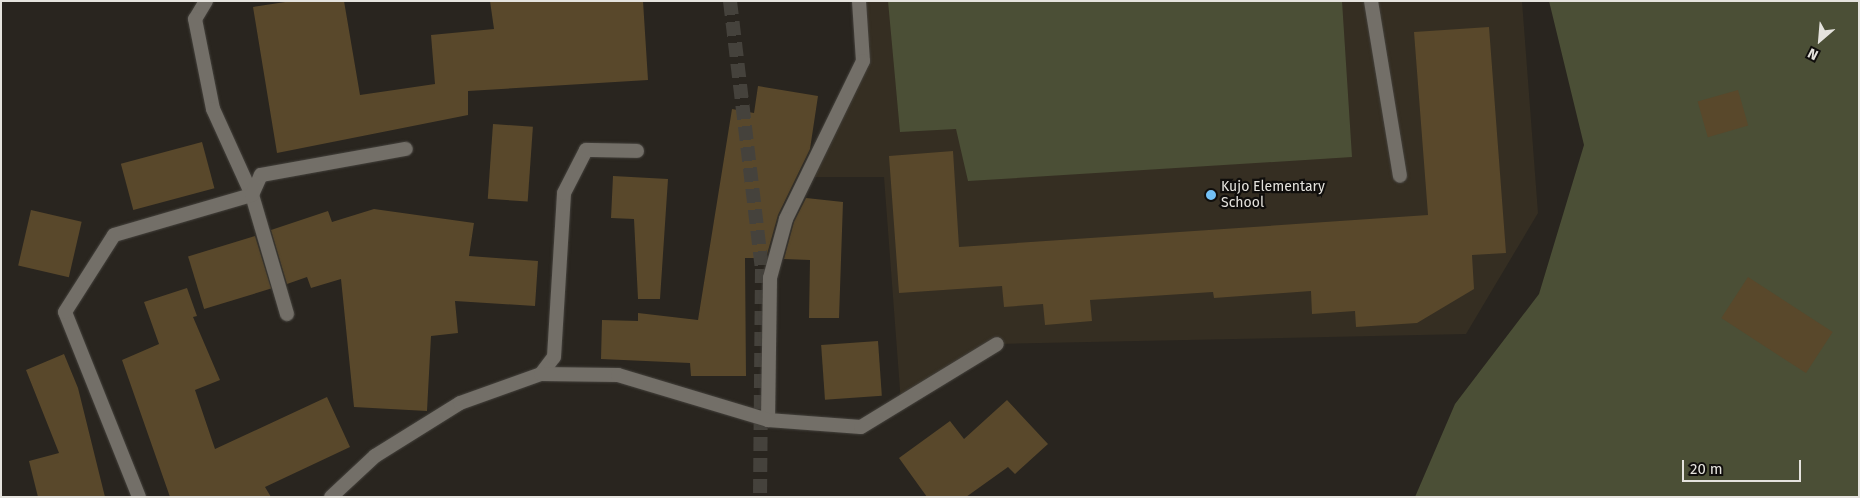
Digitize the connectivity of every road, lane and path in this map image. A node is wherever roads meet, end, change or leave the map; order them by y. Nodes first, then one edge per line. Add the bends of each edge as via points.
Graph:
1 (206, 1) edge
2 (859, 1) edge
3 (1371, 1) edge
4 (406, 149) dead end
5 (637, 151) dead end
6 (1400, 176) dead end
7 (252, 195) junction
8 (287, 314) dead end
9 (997, 344) dead end
10 (542, 374) junction
11 (768, 420) junction
12 (139, 497) edge
13 (331, 497) edge

1 - 7 street via 195,19 213,109
2 - 11 street via 863,60 786,220 770,278
3 - 6 street
4 - 7 street via 261,175
5 - 10 street via 586,150 564,193 554,357
7 - 8 street
7 - 12 street via 114,235 66,312
9 - 11 street via 861,427
10 - 11 street via 618,375
10 - 13 street via 460,403 376,456

